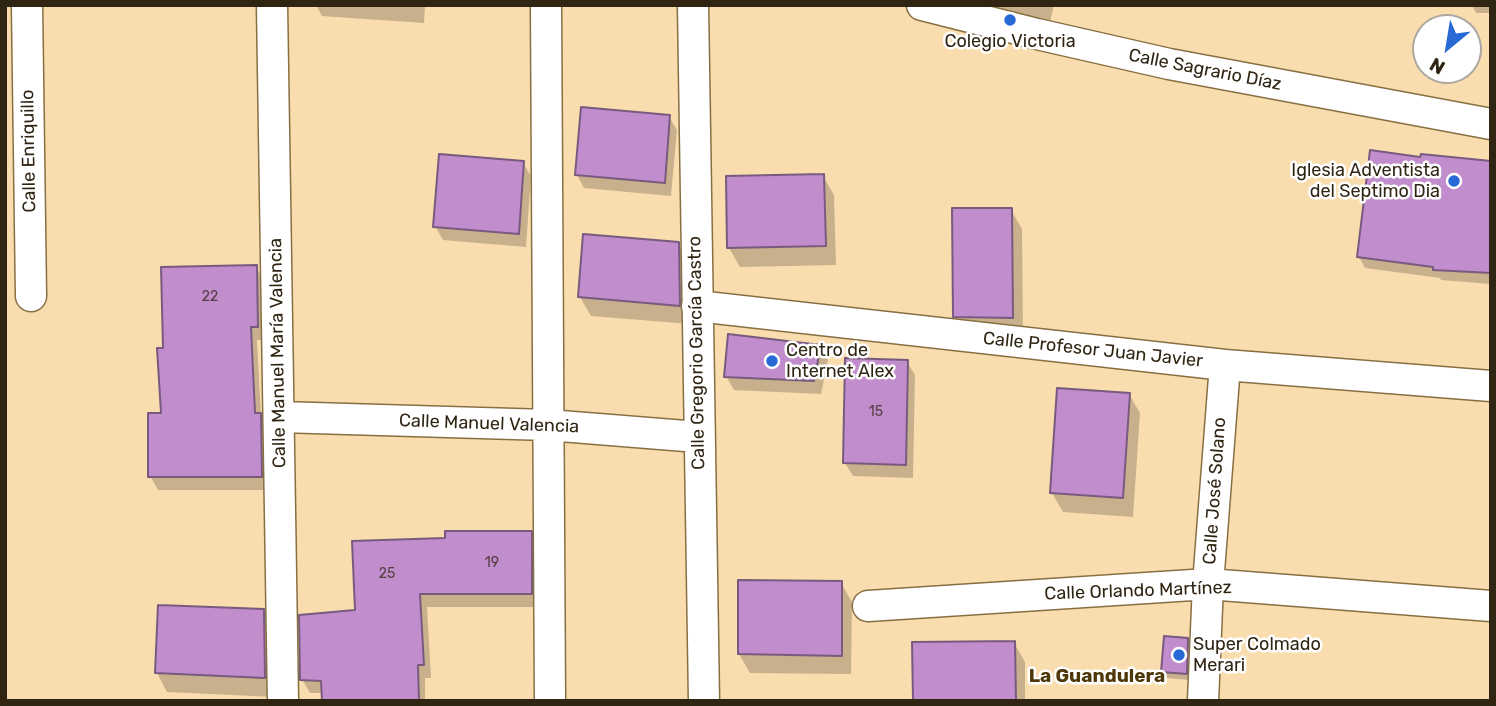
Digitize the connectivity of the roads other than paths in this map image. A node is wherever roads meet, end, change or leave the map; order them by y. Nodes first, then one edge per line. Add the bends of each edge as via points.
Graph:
1 (27, 5) edge
2 (272, 5) edge
3 (546, 5) edge
4 (693, 5) edge
5 (922, 5) edge
6 (1491, 124) edge
7 (31, 296) dead end
8 (697, 306) junction
9 (1225, 365) junction
10 (1491, 386) edge
11 (280, 416) junction
12 (548, 425) junction
13 (698, 437) junction
14 (1208, 584) junction
15 (868, 606) dead end
16 (1491, 606) edge
17 (283, 701) edge
18 (550, 701) edge
19 (704, 701) edge
20 (1203, 701) edge

1 - 7 street, Calle Enriquillo
2 - 11 street, Calle Manuel María Valencia
3 - 12 street
4 - 8 street, Calle Gregorio García Castro
5 - 6 street, Calle Sagrario Díaz via 1169,64
8 - 9 street, Calle Profesor Juan Javier
8 - 13 street, Calle Gregorio García Castro
9 - 10 street, Calle Profesor Juan Javier
9 - 14 street, Calle José Solano
11 - 12 street, Calle Manuel Valencia
11 - 17 street, Calle Manuel María Valencia
12 - 13 street, Calle Manuel Valencia
12 - 18 street
13 - 19 street, Calle Gregorio García Castro
14 - 15 street, Calle Orlando Martínez
14 - 16 street, Calle Orlando Martínez
14 - 20 street, Calle José Solano

